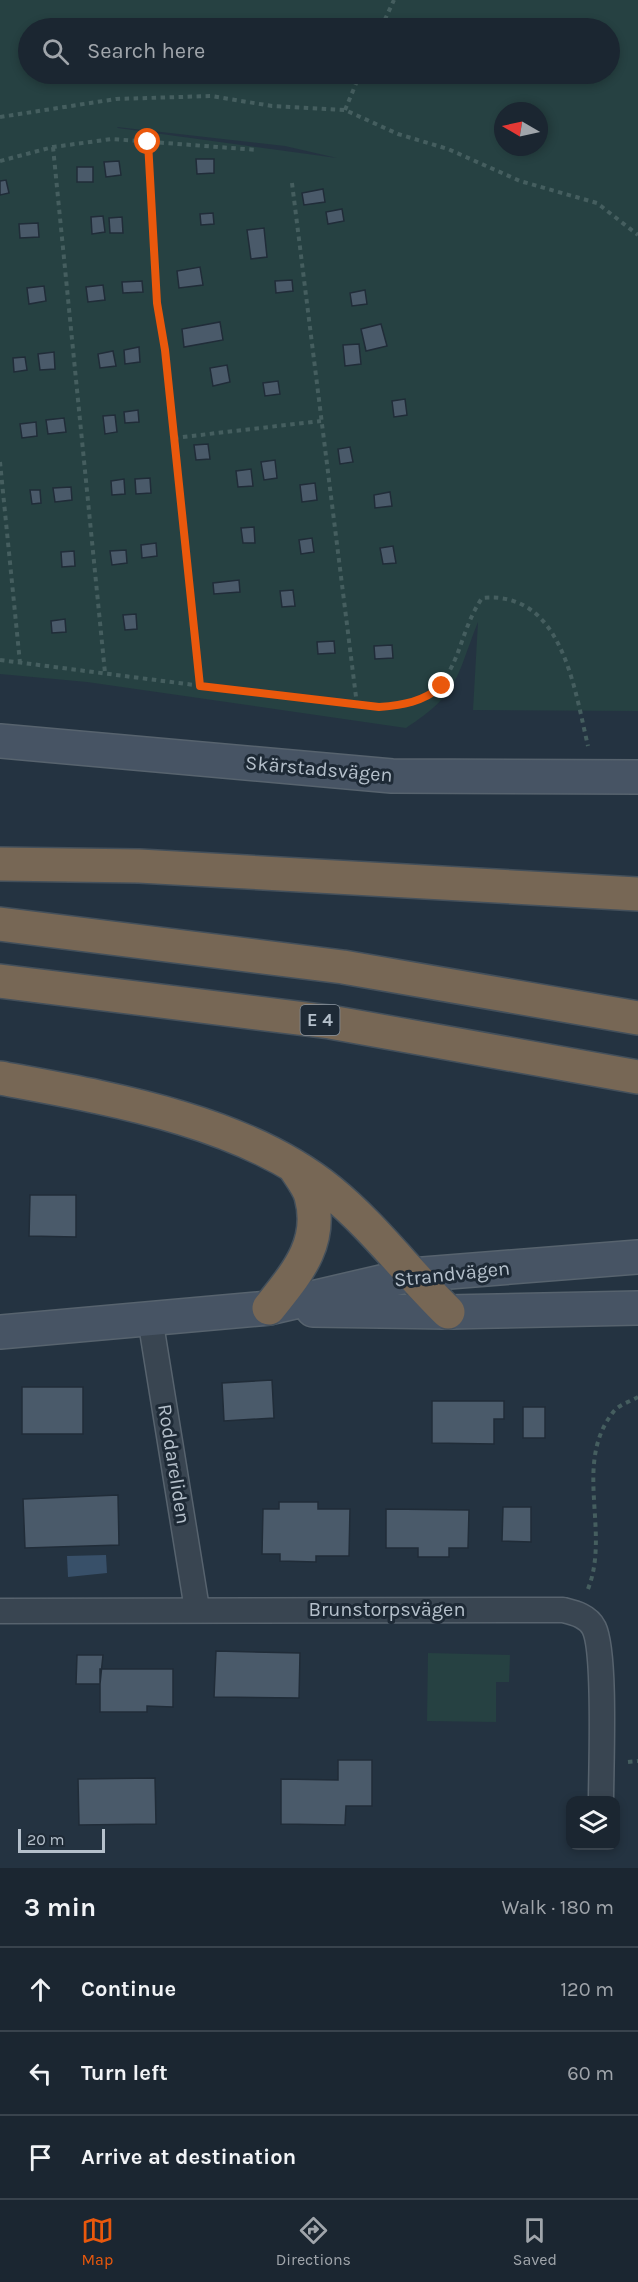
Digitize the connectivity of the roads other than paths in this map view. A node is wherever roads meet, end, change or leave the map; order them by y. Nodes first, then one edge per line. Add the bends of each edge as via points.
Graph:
1 (0, 741) edge
2 (638, 777) edge
3 (0, 864) edge
4 (638, 894) edge
5 (0, 924) edge
6 (0, 981) edge
7 (638, 1018) edge
8 (638, 1077) edge
9 (0, 1078) edge
10 (295, 1168) junction
11 (638, 1257) edge
12 (411, 1275) junction
13 (269, 1308) junction
14 (638, 1308) edge
15 (448, 1312) junction
16 (150, 1318) junction
17 (0, 1332) edge
18 (197, 1609) junction
19 (0, 1611) edge
20 (601, 1796) edge

1 - 2 main road, Skärstadsvägen via 392,776 590,753
3 - 4 highway via 139,866
5 - 7 highway via 343,967
6 - 8 highway, E 4 via 330,1022
9 - 10 highway via 183,1118 244,1141
10 - 12 highway via 351,1210
10 - 13 highway via 311,1194 313,1234 301,1269
11 - 12 main road, Strandvägen
12 - 13 main road, Strandvägen
12 - 15 highway
13 - 15 main road, Strandvägen
13 - 16 main road, Strandvägen
14 - 15 main road, Strandvägen
16 - 17 main road, Strandvägen
16 - 18 street, Roddareliden
18 - 19 street, Brunstorpsvägen
18 - 20 street, Brunstorpsvägen via 563,1610 578,1614 594,1628 599,1653

